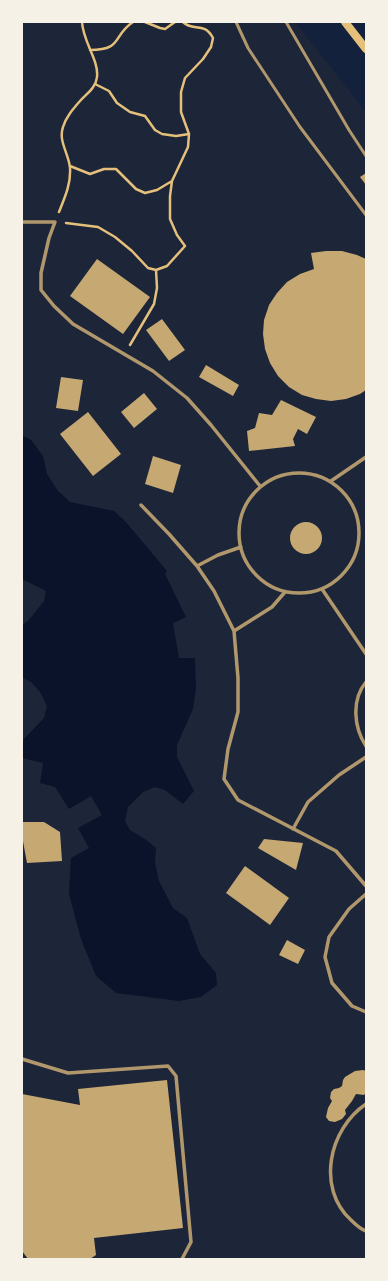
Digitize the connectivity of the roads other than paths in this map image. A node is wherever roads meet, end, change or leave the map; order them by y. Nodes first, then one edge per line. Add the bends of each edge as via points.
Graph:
1 (236, 22) edge
2 (286, 22) edge
3 (345, 22) edge
4 (366, 49) edge
5 (366, 156) edge
6 (366, 215) edge
7 (22, 222) edge
8 (366, 457) edge
9 (331, 481) junction
10 (260, 486) junction
11 (140, 505) dead end
12 (241, 547) junction
13 (197, 566) junction
14 (322, 590) junction
15 (285, 592) junction
16 (234, 631) junction
17 (366, 654) edge
18 (366, 682) edge
19 (366, 746) edge
20 (366, 757) edge
21 (293, 829) junction
22 (366, 886) edge
23 (366, 894) edge
24 (366, 1012) edge
25 (22, 1058) edge
26 (366, 1104) edge
27 (366, 1231) edge
28 (182, 1259) edge

1 - 6 lane via 248,48 300,127
2 - 5 lane
3 - 4 main road
7 - 10 street via 55,222 44,260 41,290 54,306 73,324 153,371 187,398
8 - 9 street
9 - 10 street via 314,474 295,472 276,476
9 - 14 street via 346,494 356,510 360,529 358,548 351,565 339,580
10 - 12 street via 248,501 240,518
11 - 13 street
12 - 13 street
12 - 15 street via 243,556 253,572 267,585
13 - 16 street via 214,591
14 - 15 street via 304,594
14 - 17 street
15 - 16 street via 272,607
16 - 21 street via 238,712 228,749 224,779 238,800
18 - 19 street via 357,701 356,720 360,738
20 - 21 street via 339,775 308,802
21 - 22 street via 336,851
23 - 24 street via 349,909 329,937 325,957 332,983 352,1006
25 - 28 street via 68,1073 168,1066 176,1076 191,1242
26 - 27 street via 358,1109 345,1125 333,1149 330,1177 335,1199 345,1214

